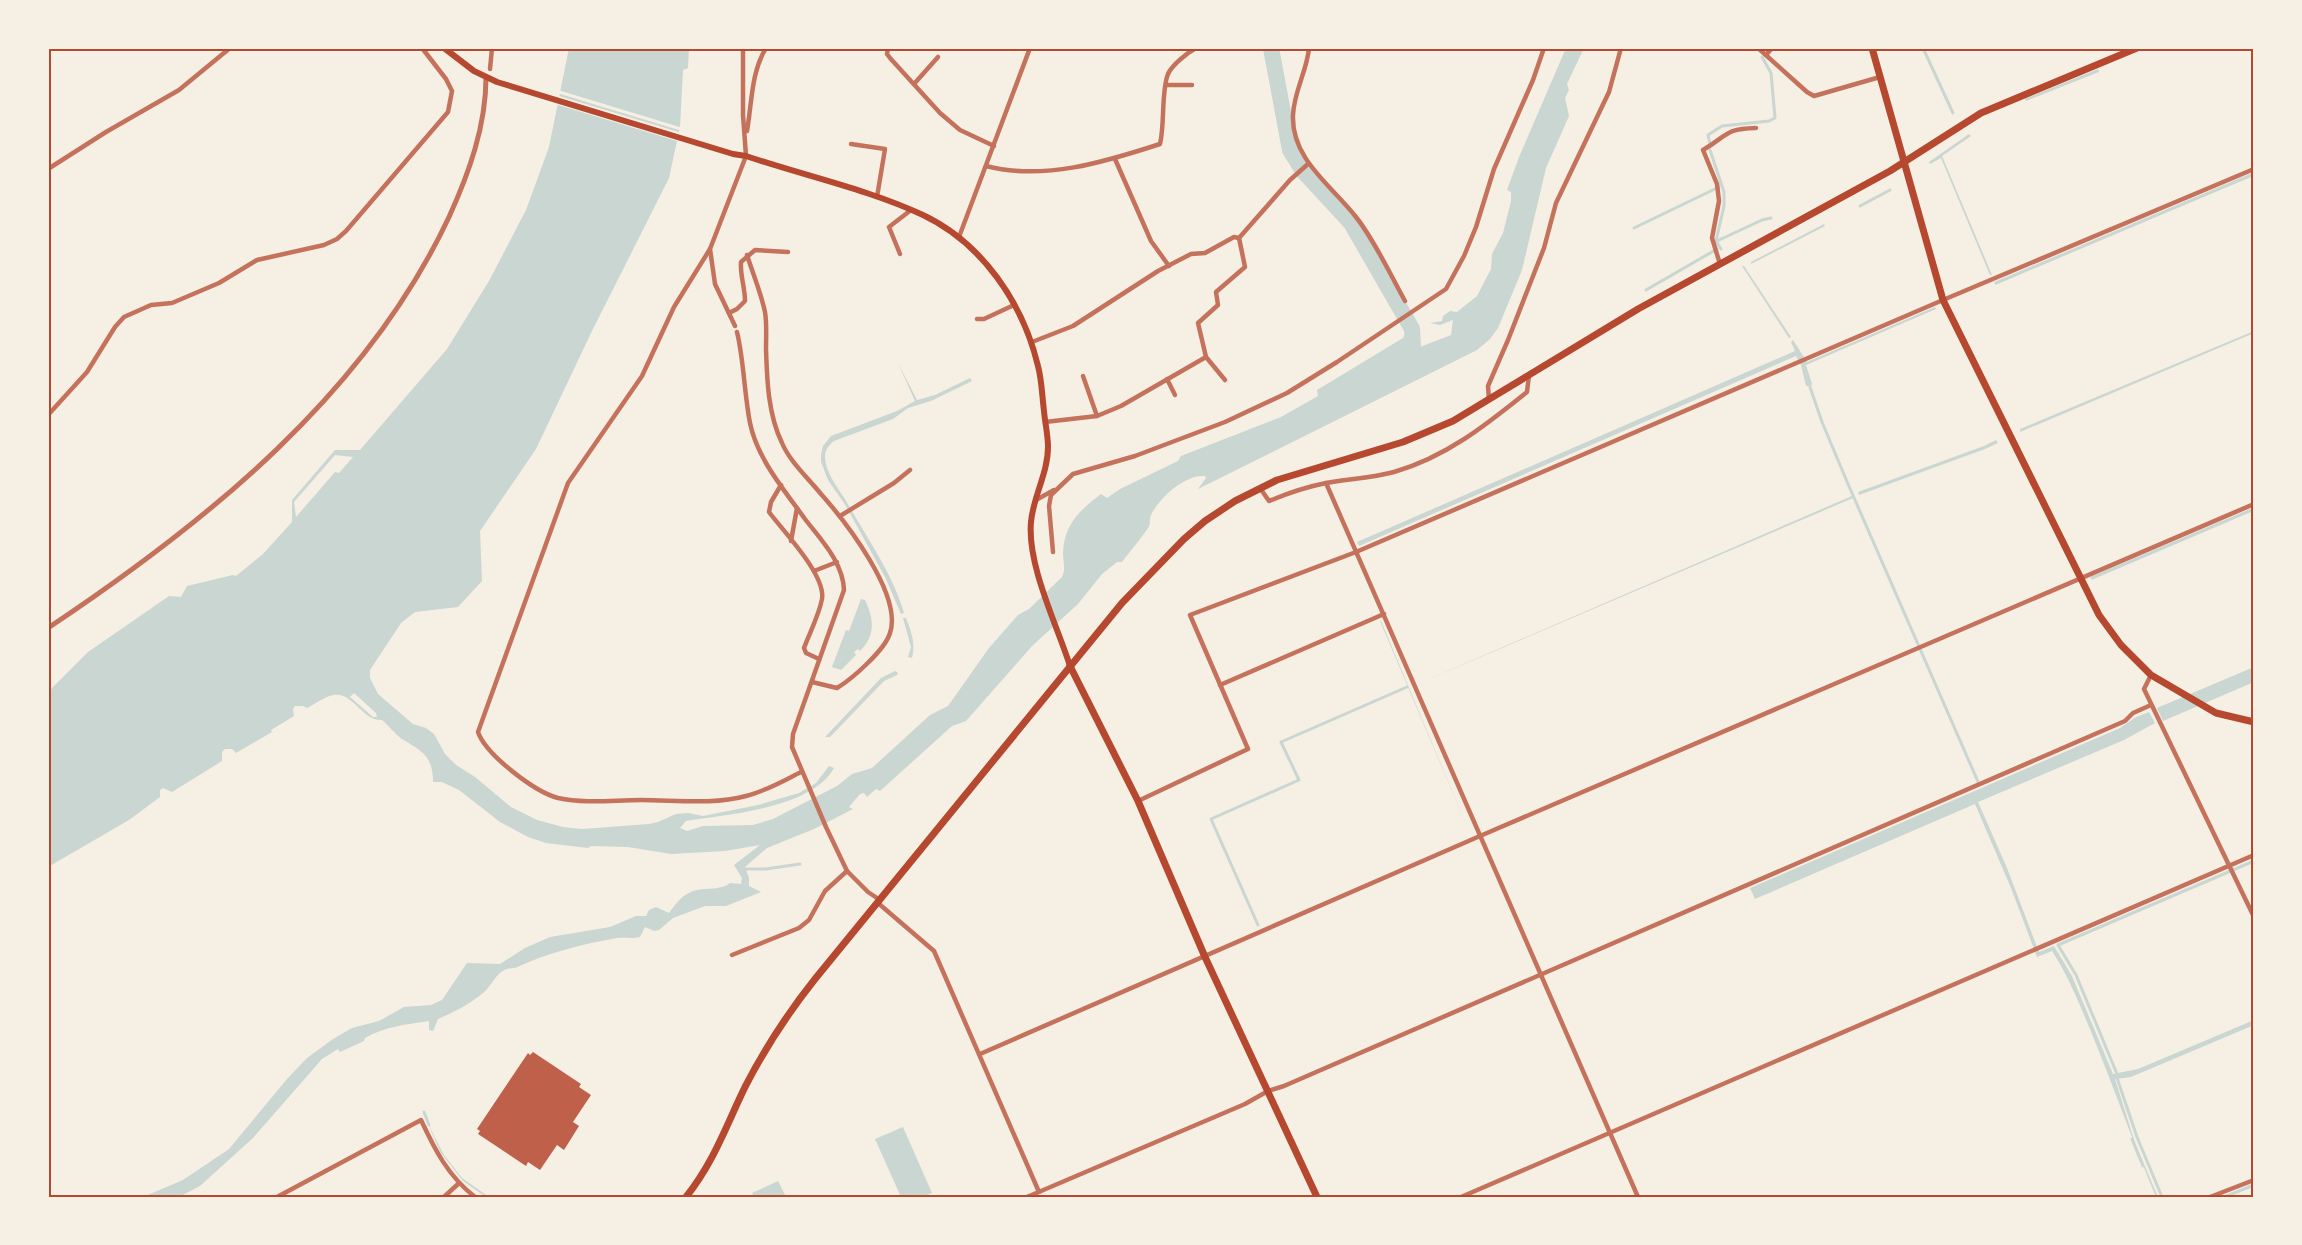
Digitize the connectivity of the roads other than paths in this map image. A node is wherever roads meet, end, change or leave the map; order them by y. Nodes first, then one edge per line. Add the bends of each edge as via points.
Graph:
1 (230, 48) edge
2 (422, 48) edge
3 (444, 48) edge
4 (492, 48) edge
5 (743, 48) edge
6 (766, 48) edge
7 (888, 48) edge
8 (1030, 48) edge
9 (1196, 48) edge
10 (1309, 48) edge
11 (1544, 48) edge
12 (1621, 48) edge
13 (1758, 48) edge
14 (1772, 48) edge
15 (1872, 48) edge
16 (2137, 48) edge
17 (1766, 55) junction
18 (938, 57) dead end
19 (490, 69) dead end
20 (486, 77) junction
21 (1880, 77) junction
22 (914, 84) junction
23 (1167, 85) junction
24 (1192, 85) dead end
25 (1756, 128) dead end
26 (746, 137) junction
27 (851, 144) dead end
28 (994, 146) junction
29 (746, 156) junction
30 (1115, 159) junction
31 (1904, 162) junction
32 (1308, 164) junction
33 (986, 166) junction
34 (2254, 169) edge
35 (48, 170) edge
36 (877, 197) junction
37 (911, 210) junction
38 (959, 237) junction
39 (1239, 238) junction
40 (710, 249) junction
41 (788, 252) dead end
42 (900, 254) dead end
43 (747, 255) junction
44 (1720, 264) junction
45 (1169, 266) junction
46 (1943, 300) junction
47 (1405, 301) dead end
48 (1014, 305) junction
49 (729, 313) junction
50 (977, 319) dead end
51 (1032, 342) junction
52 (1206, 357) junction
53 (1529, 375) junction
54 (1083, 376) dead end
55 (1167, 379) junction
56 (1225, 380) dead end
57 (1174, 395) dead end
58 (1489, 400) junction
59 (48, 415) edge
60 (1097, 416) junction
61 (1045, 422) junction
62 (910, 470) dead end
63 (1326, 483) junction
64 (781, 485) junction
65 (1061, 485) junction
66 (1260, 488) junction
67 (1036, 500) junction
68 (2254, 504) edge
69 (797, 508) junction
70 (840, 516) junction
71 (791, 541) junction
72 (1053, 552) dead end
73 (1356, 552) junction
74 (837, 562) junction
75 (814, 571) junction
76 (2079, 577) junction
77 (1384, 614) junction
78 (48, 628) edge
79 (819, 660) junction
80 (1070, 666) junction
81 (2151, 675) junction
82 (812, 682) junction
83 (1220, 685) junction
84 (2151, 705) junction
85 (2254, 722) edge
86 (801, 772) junction
87 (1138, 801) junction
88 (1480, 836) junction
89 (2254, 855) edge
90 (2229, 866) junction
91 (847, 871) junction
92 (879, 901) junction
93 (2254, 917) edge
94 (732, 955) dead end
95 (1205, 957) junction
96 (1541, 975) junction
97 (980, 1054) junction
98 (1268, 1091) junction
99 (1609, 1132) junction
100 (2254, 1180) edge
101 (458, 1184) junction
102 (1039, 1192) junction
103 (277, 1197) edge
104 (444, 1197) edge
105 (475, 1197) edge
106 (686, 1197) edge
107 (1027, 1197) edge
108 (1317, 1197) edge
109 (1461, 1197) edge
110 (1638, 1197) edge
111 (2210, 1197) edge

1 - 35 street via 179,90
2 - 59 street via 452,91 448,112 346,231 324,245 257,260 219,283 124,317 87,372
3 - 20 main road
4 - 19 street
5 - 26 street
6 - 26 street via 754,77
7 - 22 street via 887,54
8 - 28 street
9 - 23 street via 1168,73
10 - 32 street via 1292,116 1296,140
11 - 65 street via 1494,169 1468,246 1446,289 1287,393 1225,422 1135,456 1085,469
12 - 58 street via 1609,92 1556,203 1544,249 1488,386
13 - 17 street
14 - 17 street
15 - 21 main road
16 - 31 main road via 1988,109
17 - 21 street via 1814,96
18 - 22 street
20 - 29 main road
20 - 78 street via 482,124 458,198 430,257 370,346 307,417 211,510 149,559
21 - 31 main road
22 - 28 street via 960,130
23 - 24 street
23 - 30 street via 1160,144
25 - 44 street via 1735,129 1703,150 1717,184 1719,201 1712,238
26 - 29 street
27 - 36 street via 885,149
28 - 33 street
29 - 36 main road
29 - 40 street
30 - 33 street via 1044,171
30 - 45 street via 1151,241
31 - 44 main road
31 - 46 main road
32 - 39 street
32 - 47 street via 1357,218
33 - 38 street
34 - 46 street
36 - 37 main road
37 - 38 main road
37 - 42 street via 889,227
38 - 48 main road via 991,268
39 - 45 street
39 - 52 street via 1245,267 1216,292 1218,305 1198,323
40 - 49 street via 715,284
40 - 86 street via 674,307 642,376 568,483 478,732 486,746 520,779 556,797 587,802 723,800 746,796
41 - 43 street via 755,250
43 - 49 street via 741,261 740,276 745,301
43 - 70 street via 765,314 767,385 782,443
44 - 53 main road
45 - 51 street via 1073,326
46 - 73 street
46 - 76 main road
48 - 50 street via 984,320
48 - 51 main road
49 - 64 street via 742,353 757,445
51 - 61 main road
52 - 55 street
52 - 56 street
53 - 58 main road
53 - 63 street via 1527,392 1465,440 1432,458 1393,472
54 - 60 street
55 - 57 street
55 - 60 street
58 - 66 main road via 1404,442
60 - 61 street
61 - 67 main road via 1048,447
62 - 70 street
63 - 66 street via 1269,501
63 - 73 street
64 - 69 street
64 - 71 street via 769,512
65 - 67 street
65 - 72 street via 1051,495 1049,506
66 - 80 main road via 1234,501 1184,539 1122,603
67 - 80 main road via 1031,521 1032,549
68 - 76 street
69 - 71 street
69 - 74 street
70 - 82 street via 865,552 890,603 890,633 847,682 837,688
71 - 75 street
73 - 77 street
73 - 83 street via 1190,615
74 - 75 street
74 - 79 street via 844,590
75 - 79 street via 822,588 822,599 804,648
76 - 81 main road via 2098,615
76 - 88 street
77 - 83 street
77 - 88 street
79 - 82 street
80 - 87 main road
80 - 92 main road
81 - 84 street via 2144,689
81 - 85 main road via 2216,712
82 - 86 street via 793,734 792,747
83 - 87 street via 1248,750
84 - 90 street
84 - 96 street via 2114,726
86 - 91 street
87 - 95 main road
88 - 95 street
88 - 96 street
89 - 90 street
90 - 93 street
90 - 99 street
91 - 92 street
91 - 94 street via 825,891 809,920 799,928
92 - 97 street via 934,951
92 - 106 main road via 776,1031 705,1170
95 - 97 street
95 - 98 main road
96 - 98 street
96 - 99 street
97 - 102 street
98 - 102 street
98 - 108 main road
99 - 109 street
99 - 110 street
100 - 111 street
101 - 103 street via 438,1157 420,1120
101 - 104 street
101 - 105 street
102 - 107 street

